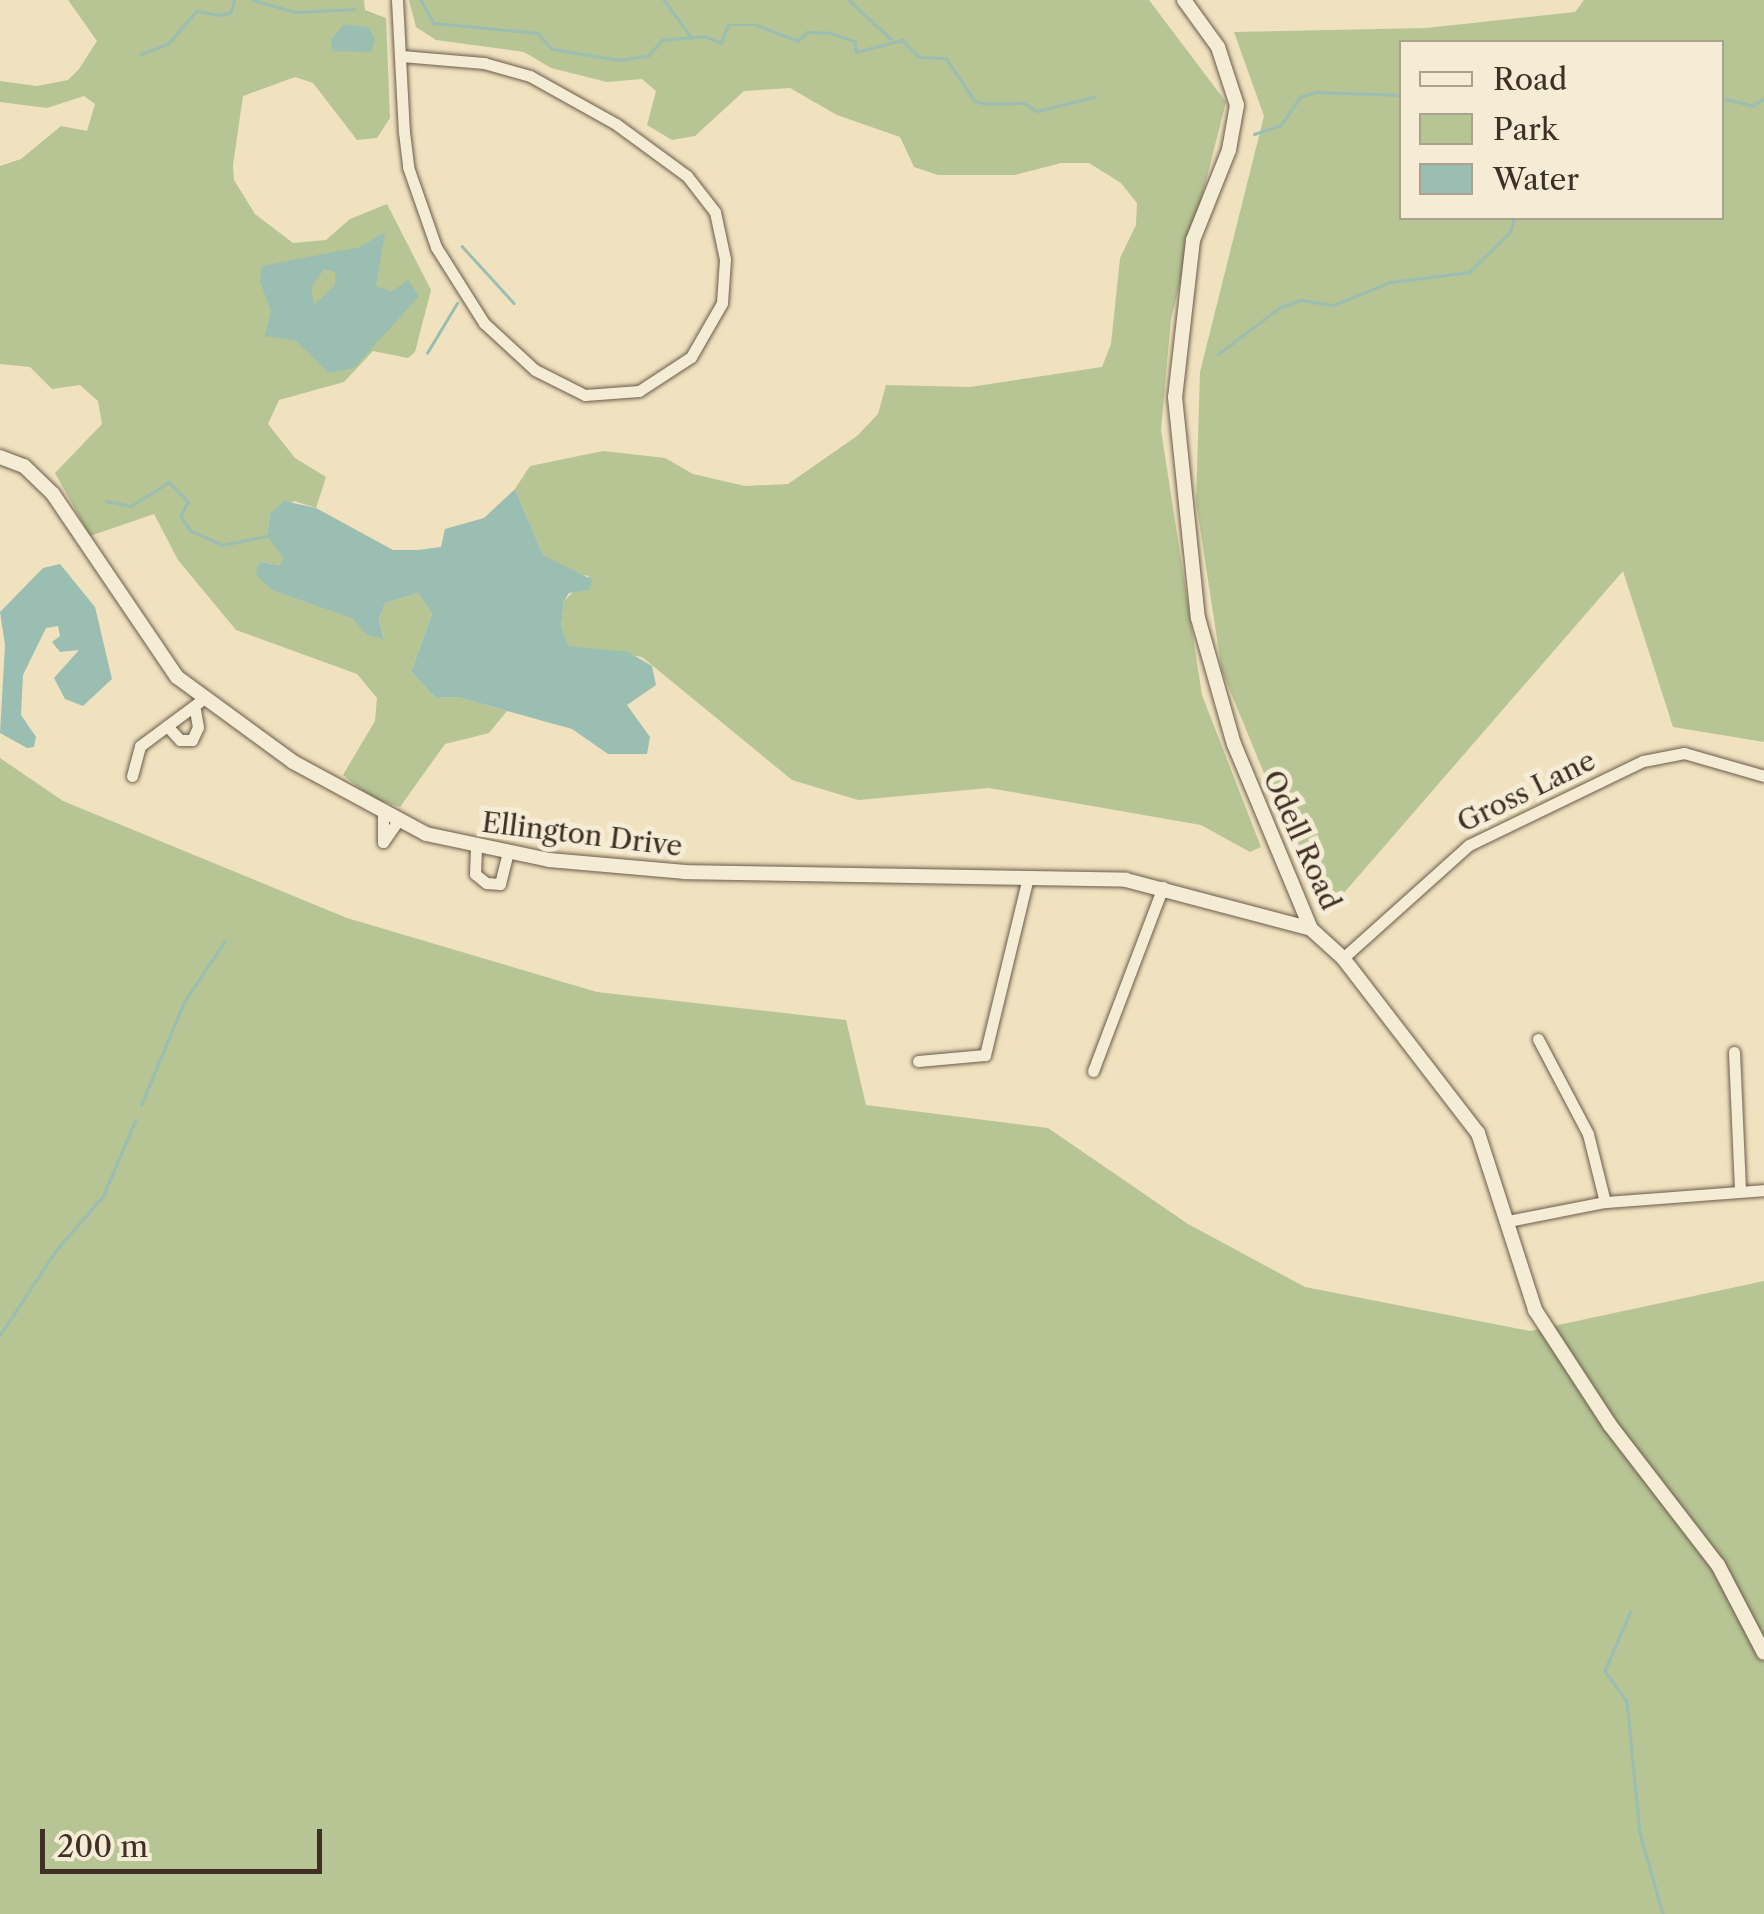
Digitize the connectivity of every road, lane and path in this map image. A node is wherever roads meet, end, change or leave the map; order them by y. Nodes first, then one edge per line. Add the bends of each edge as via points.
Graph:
1 (398, 0) edge
2 (1184, 0) edge
3 (401, 56) junction
4 (0, 457) edge
5 (199, 704) junction
6 (168, 726) junction
7 (132, 776) dead end
8 (1764, 776) edge
9 (476, 847) junction
10 (508, 853) junction
11 (1028, 877) junction
12 (1163, 886) junction
13 (1311, 929) junction
14 (1343, 958) junction
15 (1538, 1039) dead end
16 (1734, 1052) dead end
17 (918, 1061) dead end
18 (1093, 1071) dead end
19 (1764, 1190) edge
20 (1740, 1191) junction
21 (1605, 1202) junction
22 (1508, 1221) junction
23 (1764, 1653) edge

1 - 3 street
2 - 13 street, Odell Road via 1218,46 1237,105 1229,150 1193,240 1177,372 1176,427 1193,588 1228,728
3 - 3 street via 404,132 416,194 445,264 484,323 535,370 585,395 638,391 691,357 722,303 725,259 715,212 687,176 616,124 530,76 484,63
4 - 5 street, Ellington Drive via 43,482 152,647
5 - 6 street
5 - 6 street via 192,740 180,740
5 - 9 street, Ellington Drive via 390,819
6 - 7 street via 140,746
8 - 14 street, Gross Lane via 1684,753 1643,761 1469,844
9 - 10 street, Ellington Drive
9 - 10 street via 476,874 486,883 500,884
10 - 11 street, Ellington Drive via 740,875
11 - 12 street, Ellington Drive
11 - 17 street via 985,1055
12 - 13 street, Ellington Drive
12 - 18 street
13 - 14 street, Odell Road
14 - 22 street, Odell Road via 1478,1133
15 - 21 street via 1588,1134
16 - 20 street
19 - 20 street
20 - 21 street
21 - 22 street
22 - 23 street, Odell Road via 1529,1297 1546,1329 1718,1565

